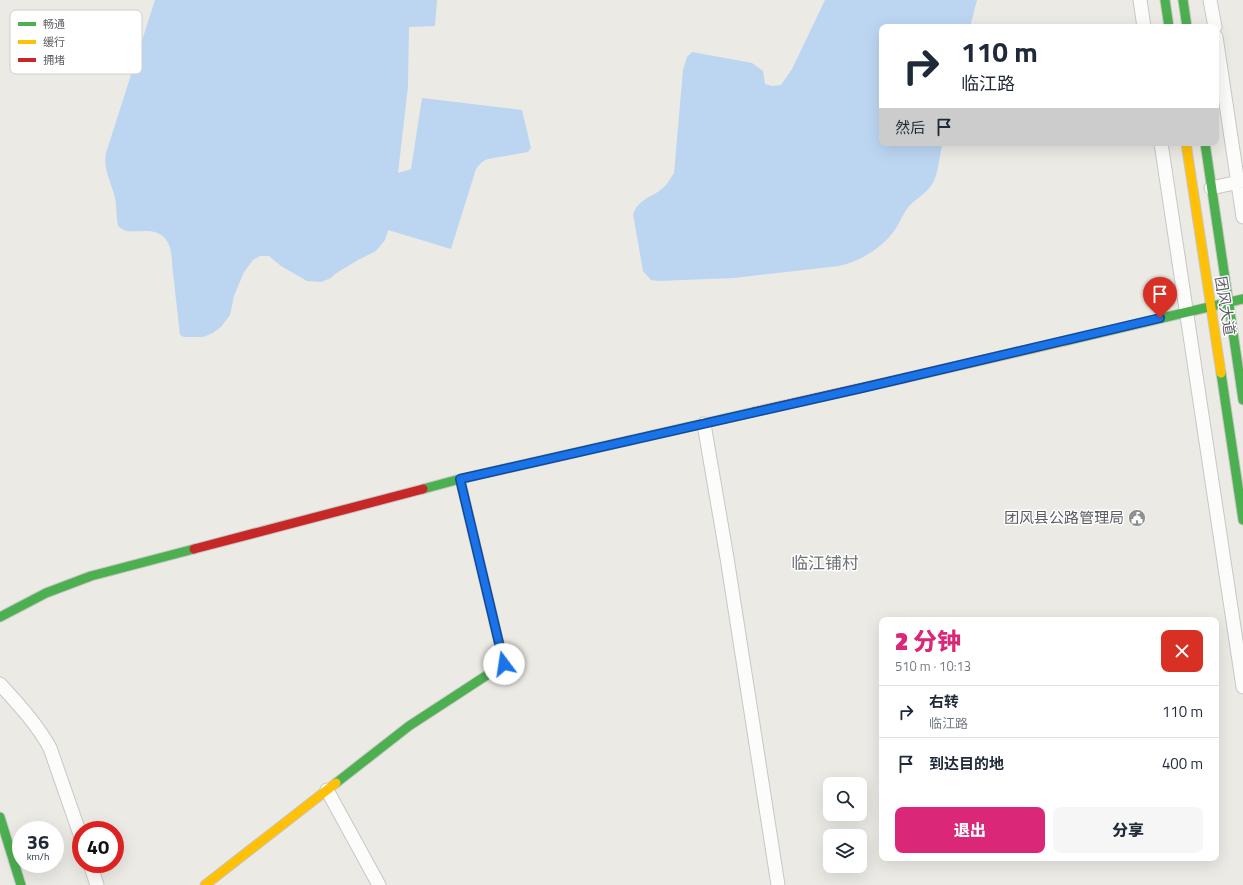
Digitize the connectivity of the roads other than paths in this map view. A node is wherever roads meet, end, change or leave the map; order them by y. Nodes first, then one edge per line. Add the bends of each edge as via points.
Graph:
1 (1140, 0) edge
2 (1165, 0) edge
3 (1183, 0) edge
4 (1210, 0) edge
5 (1144, 24) edge
6 (1169, 24) edge
7 (1187, 24) edge
8 (1214, 24) edge
9 (1219, 55) edge
10 (1161, 146) edge
11 (1186, 146) edge
12 (1205, 146) edge
13 (1240, 181) edge
14 (1211, 188) junction
15 (1243, 218) edge
16 (1243, 299) edge
17 (1228, 302) junction
18 (1211, 306) junction
19 (1186, 312) junction
20 (1243, 400) edge
21 (704, 424) junction
22 (460, 479) junction
23 (1243, 520) edge
24 (0, 617) edge
25 (0, 684) edge
26 (1243, 687) edge
27 (327, 790) junction
28 (0, 817) edge
29 (75, 821) edge
30 (93, 873) edge
31 (22, 885) edge
32 (97, 885) edge
33 (205, 885) edge
34 (379, 885) edge
35 (778, 885) edge

1 - 5 street
2 - 6 street
3 - 7 street
4 - 8 street
9 - 13 street
10 - 19 street
11 - 18 street, 团风大道
12 - 14 street, 团风大道
13 - 14 street
13 - 15 street
14 - 17 street, 团风大道
16 - 17 street
17 - 18 street
17 - 20 street, 团风大道
18 - 19 street
18 - 23 street, 团风大道
19 - 21 street
19 - 26 street
21 - 22 street
21 - 35 street
22 - 24 street via 91,576 46,593
22 - 27 street via 504,664 409,726
25 - 29 street via 43,735
27 - 33 street
27 - 34 street
28 - 31 street
30 - 32 street

